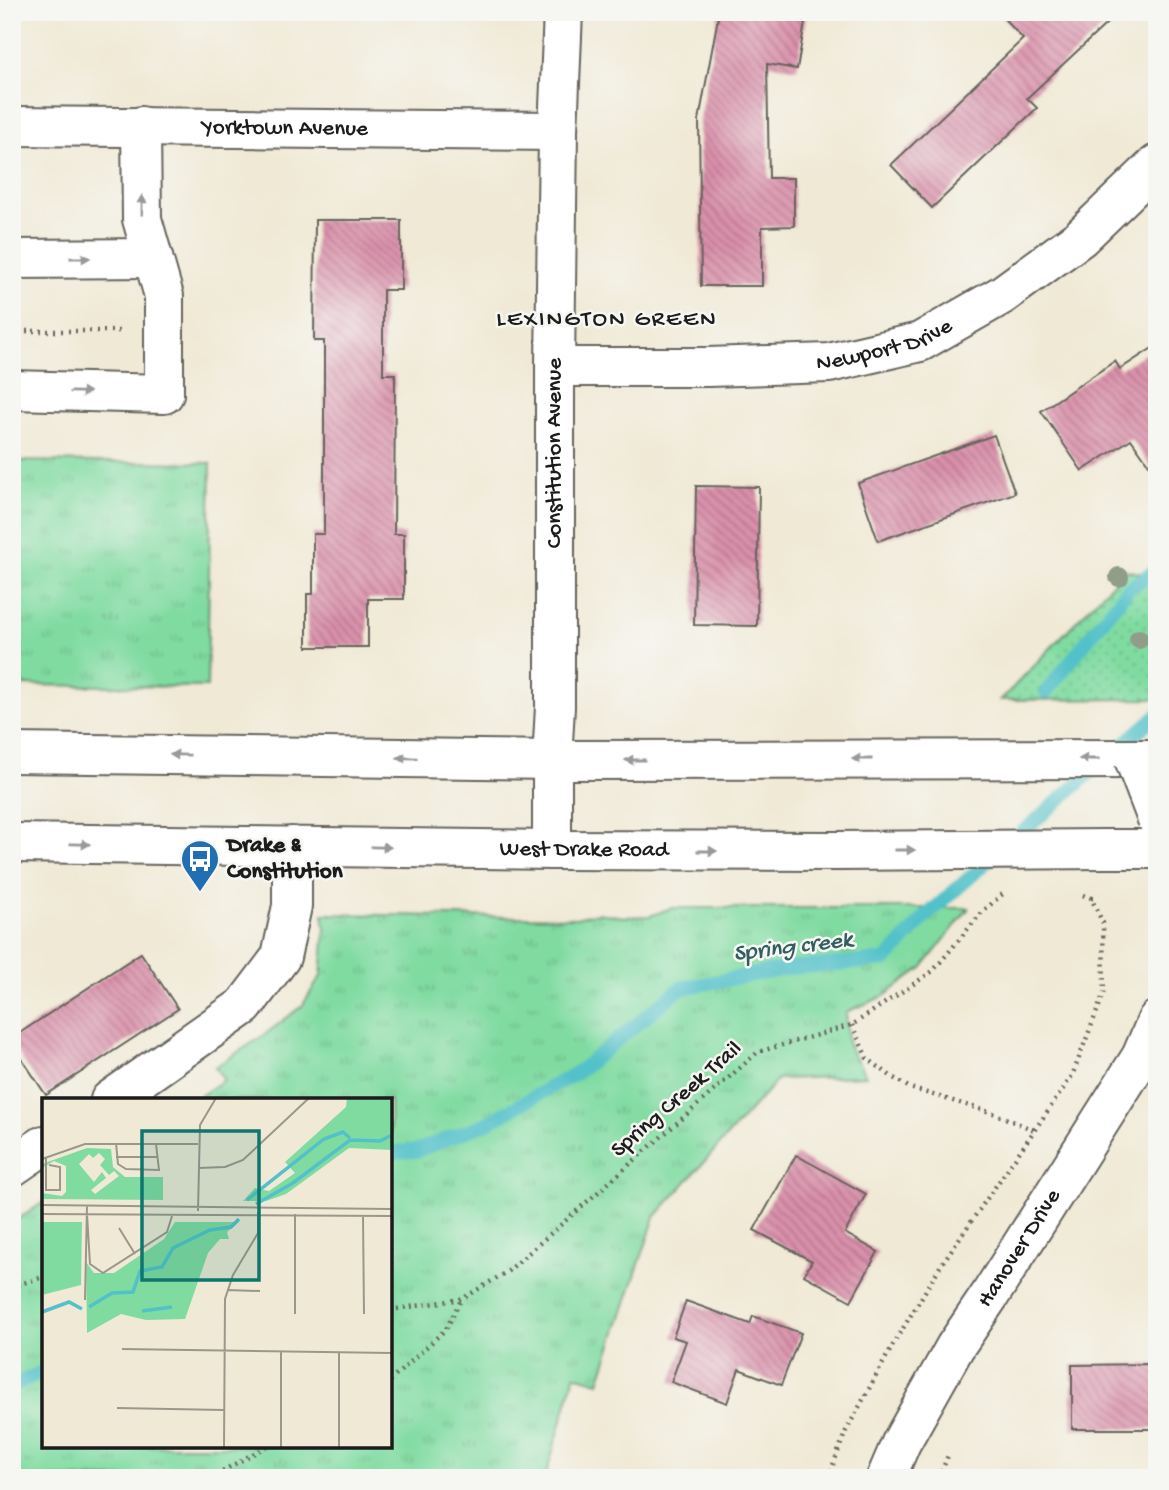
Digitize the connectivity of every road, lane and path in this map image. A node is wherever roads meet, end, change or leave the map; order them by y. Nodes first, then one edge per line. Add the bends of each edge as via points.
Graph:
1 (563, 12) edge
2 (12, 126) edge
3 (141, 126) junction
4 (558, 131) junction
5 (1157, 164) edge
6 (153, 258) junction
7 (12, 259) edge
8 (12, 331) edge
9 (121, 331) dead end
10 (555, 367) junction
11 (12, 390) edge
12 (12, 753) edge
13 (1146, 759) edge
14 (552, 760) junction
15 (1157, 819) edge
16 (12, 843) edge
17 (292, 846) junction
18 (1157, 849) edge
19 (552, 850) junction
20 (1072, 892) dead end
21 (1091, 898) junction
22 (1098, 898) dead end
23 (983, 911) dead end
24 (1157, 1020) edge
25 (852, 1025) junction
26 (113, 1098) edge
27 (1034, 1130) junction
28 (42, 1146) edge
29 (1082, 1150) junction
30 (12, 1167) edge
31 (42, 1278) edge
32 (12, 1289) edge
33 (462, 1299) junction
34 (392, 1310) edge
35 (392, 1379) edge
36 (263, 1448) edge
37 (210, 1478) edge
38 (828, 1478) edge
39 (886, 1478) edge

1 - 4 street, Constitution Avenue
2 - 3 street, Yorktown Avenue
3 - 4 street, Yorktown Avenue
6 -> 3 street via 142,219
4 - 10 street, Constitution Avenue
5 - 10 street, Newport Drive via 1080,238 1002,295 920,342 829,363
7 -> 6 street
11 -> 6 street via 164,394 164,296
8 - 9 path
10 - 14 street, Constitution Avenue
14 -> 12 street
13 -> 14 street
13 - 15 street, bridge
14 - 19 street, Constitution Avenue
16 -> 17 street, West Drake Road
17 -> 19 street, West Drake Road
17 - 26 street via 292,906 281,957 244,1006
19 -> 18 street, West Drake Road, bridge
20 - 21 path
21 - 22 path
21 - 27 path via 1103,923 1104,993 1072,1076
23 - 25 path, Spring Creek Trail via 933,971
24 - 29 street, Hanover Drive via 1141,1057
25 - 27 path via 867,1058 910,1088
25 - 33 path, Spring Creek Trail via 758,1052 508,1271
27 - 29 path
27 - 38 path via 940,1265 892,1345 846,1431
28 - 30 street
29 - 39 street, Hanover Drive via 955,1347
31 - 32 path
33 - 34 path, Spring Creek Trail
33 - 35 path via 446,1329
36 - 37 path

